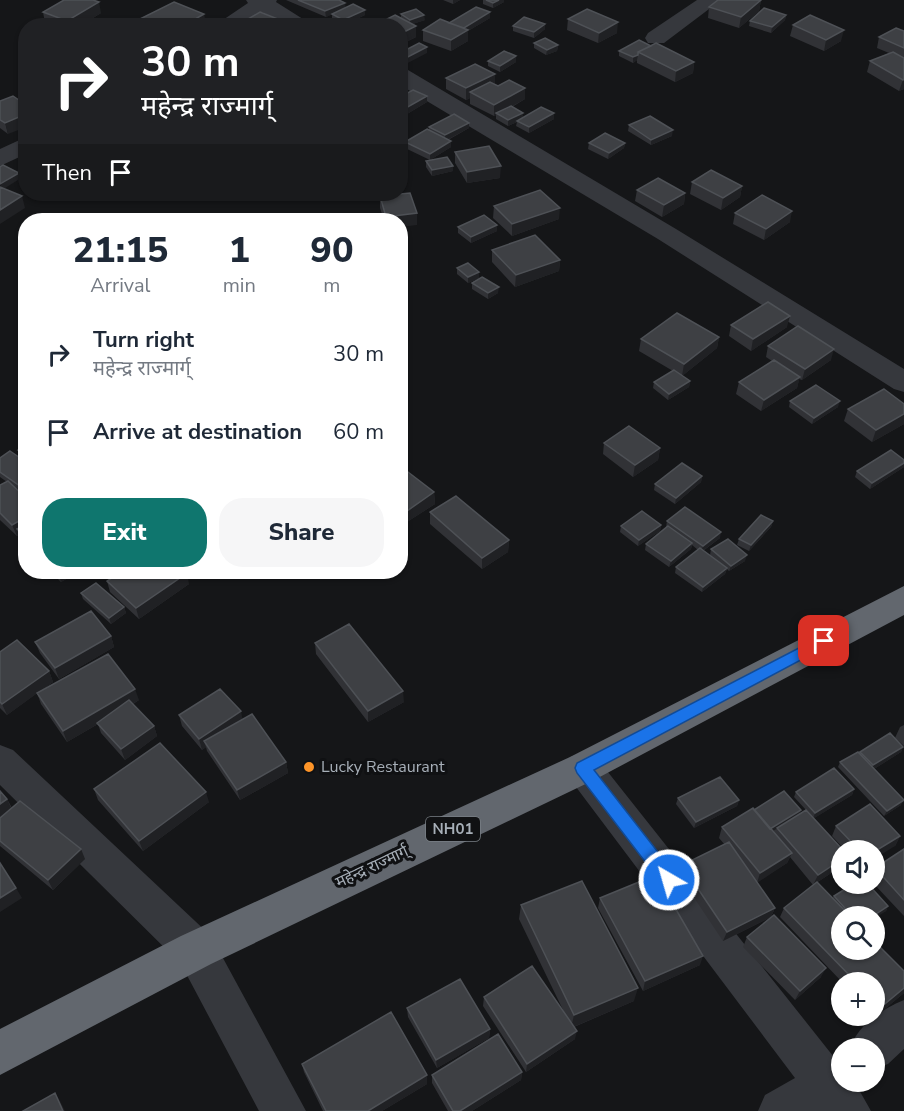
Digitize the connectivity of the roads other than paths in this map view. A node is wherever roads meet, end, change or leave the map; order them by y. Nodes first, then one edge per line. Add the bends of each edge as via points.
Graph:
1 (711, 0) edge
2 (261, 1) edge
3 (236, 18) edge
4 (290, 18) edge
5 (656, 38) dead end
6 (408, 80) edge
7 (18, 149) edge
8 (0, 159) edge
9 (904, 382) edge
10 (904, 599) edge
11 (0, 762) edge
12 (583, 768) junction
13 (196, 950) junction
14 (904, 1021) edge
15 (884, 1038) edge
16 (0, 1053) edge
17 (831, 1080) edge
18 (833, 1092) edge
19 (283, 1111) edge
20 (781, 1111) edge

1 - 5 street
2 - 3 street
2 - 4 street
6 - 9 street via 668,234
7 - 8 street
10 - 12 highway, महेन्द्र राज्मार्ग् / NH01
11 - 13 street
12 - 13 highway, महेन्द्र राज्मार्ग् / NH01
12 - 17 street
13 - 16 highway, महेन्द्र राज्मार्ग् / NH01
13 - 19 street
14 - 15 street
18 - 20 street

